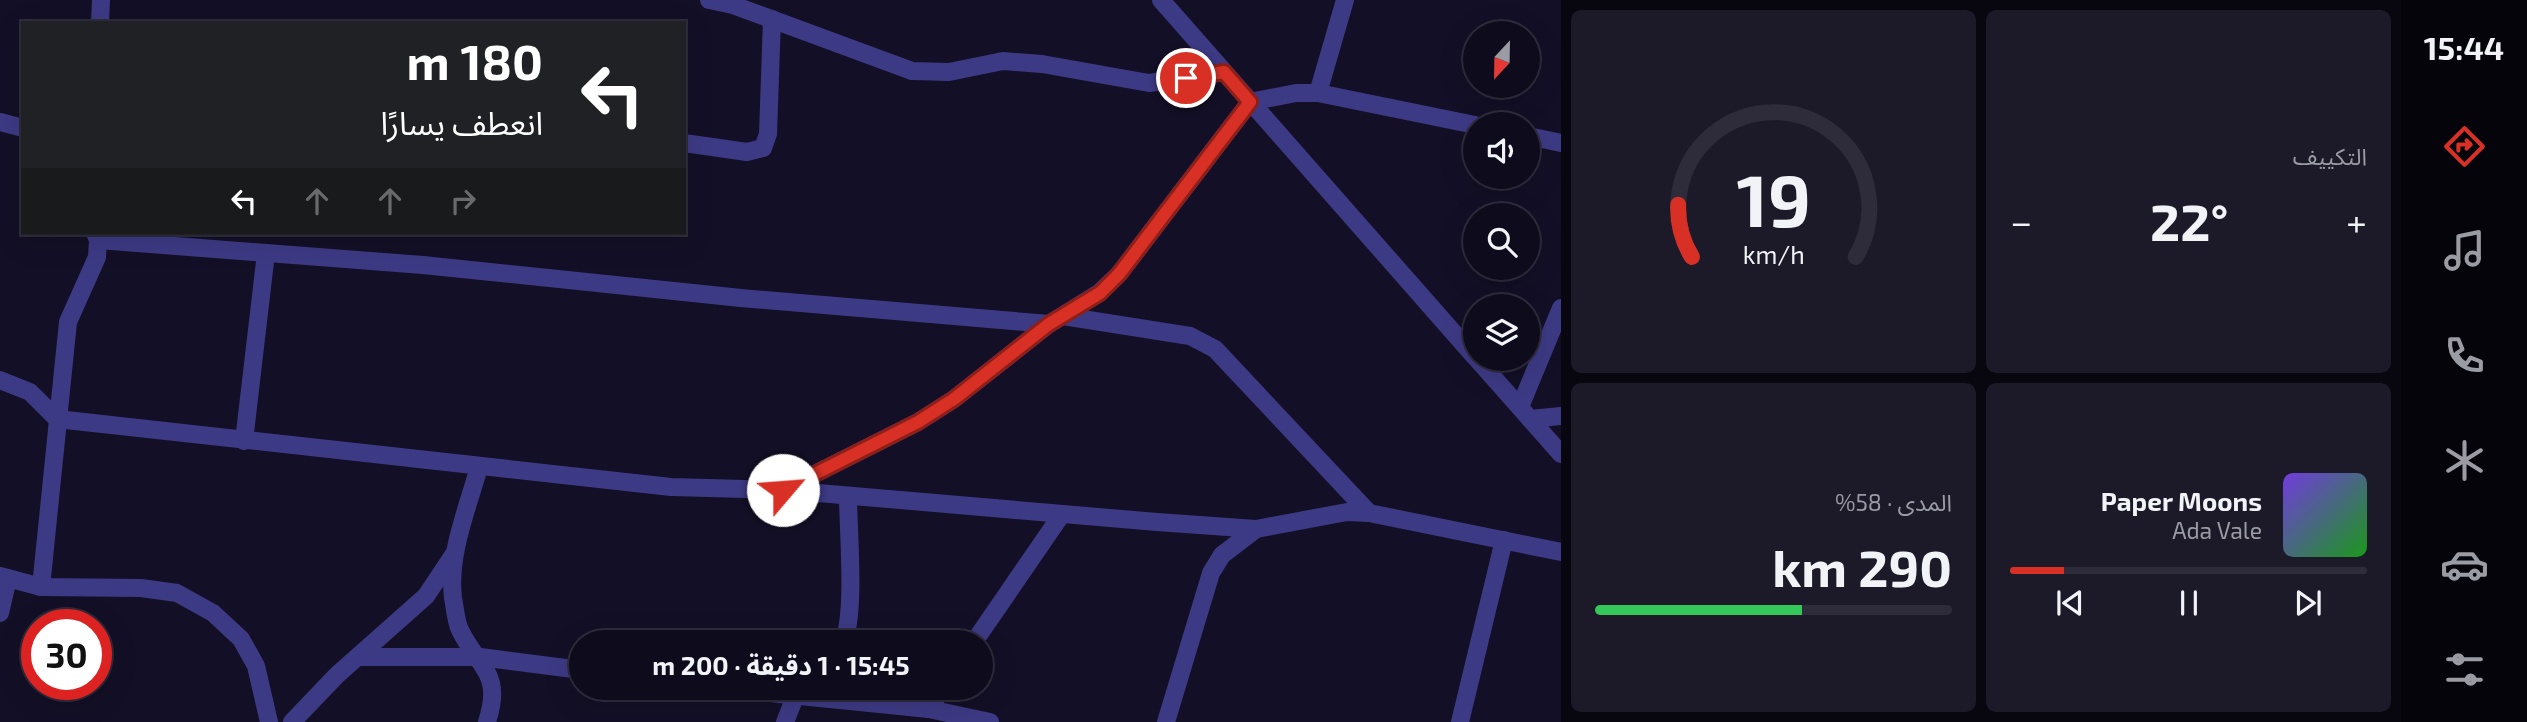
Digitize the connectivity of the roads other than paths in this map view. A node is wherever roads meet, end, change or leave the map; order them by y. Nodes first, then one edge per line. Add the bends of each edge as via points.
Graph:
1 (101, 0) edge
2 (709, 0) edge
3 (1161, 0) edge
4 (1345, 0) edge
5 (772, 19) junction
6 (100, 21) edge
7 (1224, 72) junction
8 (1318, 93) junction
9 (1250, 102) junction
10 (0, 122) edge
11 (1463, 123) edge
12 (21, 127) edge
13 (1540, 139) edge
14 (686, 143) edge
15 (1561, 143) edge
16 (96, 236) edge
17 (266, 253) junction
18 (1561, 308) edge
19 (1056, 320) junction
20 (1463, 343) edge
21 (1488, 371) edge
22 (0, 380) edge
23 (1525, 413) junction
24 (1561, 416) edge
25 (57, 419) junction
26 (244, 441) junction
27 (1561, 454) edge
28 (480, 467) junction
29 (783, 490) junction
30 (848, 495) junction
31 (1369, 513) junction
32 (1062, 514) junction
33 (1256, 528) junction
34 (1504, 540) junction
35 (1561, 552) edge
36 (454, 554) junction
37 (4, 577) edge
38 (41, 587) junction
39 (0, 613) edge
40 (847, 630) edge
41 (982, 630) edge
42 (359, 657) junction
43 (480, 657) junction
44 (569, 668) edge
45 (795, 700) edge
46 (860, 700) edge
47 (935, 700) edge
48 (929, 709) junction
49 (270, 722) edge
50 (292, 722) edge
51 (487, 722) edge
52 (785, 722) edge
53 (990, 722) edge
54 (1166, 722) edge
55 (1460, 722) edge

1 - 6 street
2 - 5 street
3 - 7 street
4 - 8 street
5 - 7 street via 912,71 949,72 1003,61 1149,83
5 - 14 street via 768,134 763,148 747,152
7 - 9 street
8 - 9 street
8 - 11 street
9 - 19 street via 1119,274 1100,293
9 - 20 street
10 - 12 street
13 - 15 street
16 - 17 street
16 - 25 street via 97,257 68,322
17 - 19 street
17 - 26 street
18 - 23 street
19 - 29 street via 936,411
19 - 31 street via 1190,336 1215,349
21 - 23 street
22 - 25 street via 30,392
23 - 24 street
23 - 27 street
25 - 26 street
25 - 38 street
26 - 28 street
28 - 29 street via 671,487
28 - 36 street
29 - 30 street
30 - 32 street
30 - 40 street
31 - 33 street via 1347,512
31 - 34 street
32 - 33 street
32 - 41 street
33 - 54 street via 1222,555 1211,572
34 - 35 street
34 - 55 street
36 - 42 street via 426,596
36 - 43 street via 453,597 459,629
37 - 38 street
37 - 39 street
38 - 49 street via 141,587 177,593 213,613 241,639 256,666
42 - 43 street
42 - 50 street
43 - 44 street
43 - 51 street via 493,685
45 - 52 street
46 - 48 street
47 - 48 street
48 - 53 street

